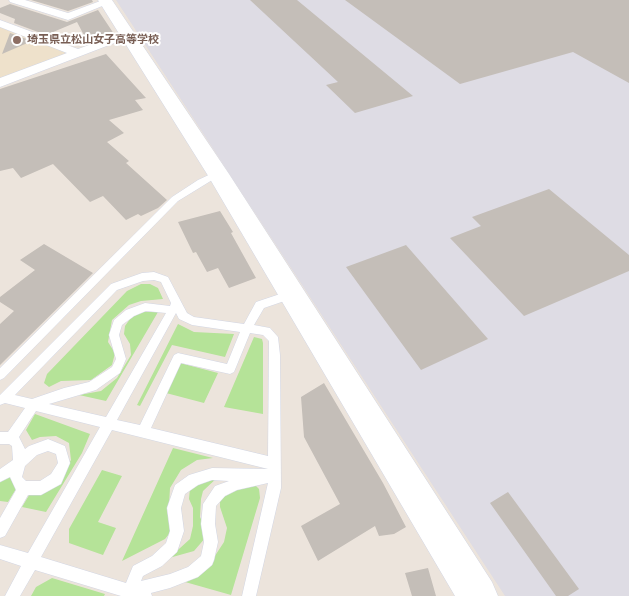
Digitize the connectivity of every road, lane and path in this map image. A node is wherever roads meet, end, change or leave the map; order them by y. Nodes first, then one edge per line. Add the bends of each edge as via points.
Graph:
1 (14, 0) edge
2 (106, 1) edge
3 (0, 23) edge
4 (126, 35) junction
5 (78, 53) junction
6 (0, 83) edge
7 (218, 174) junction
8 (292, 294) junction
9 (174, 306) junction
10 (247, 328) junction
11 (0, 375) edge
12 (2, 399) edge
13 (34, 404) junction
14 (109, 423) junction
15 (143, 431) junction
16 (6, 438) edge
17 (20, 463) junction
18 (274, 469) junction
19 (0, 476) edge
20 (24, 488) junction
21 (0, 531) edge
22 (0, 552) edge
23 (32, 561) junction
24 (128, 594) edge
25 (12, 596) edge
26 (144, 596) edge
27 (249, 596) edge
28 (478, 596) edge

1 - 2 street via 68,18
2 - 4 street
3 - 5 street
4 - 5 street
4 - 7 street
5 - 6 street
7 - 8 street
7 - 11 lane via 175,198
8 - 10 lane via 260,305
8 - 28 street
9 - 10 lane via 192,321
9 - 12 lane via 165,280 154,276 114,287
9 - 13 lane via 145,308 130,313 118,323 114,335 121,359 116,370 92,386
9 - 14 lane
10 - 15 lane via 230,369 178,358
10 - 18 lane via 266,331 274,340
12 - 13 lane
13 - 14 lane
13 - 16 lane
14 - 15 lane
14 - 23 lane
15 - 18 lane
16 - 17 lane via 20,447
17 - 19 lane
17 - 20 lane via 16,477
17 - 20 lane via 33,450 48,445 61,450 64,456 56,479 41,488
18 - 24 lane via 220,491 210,504 208,524 211,542 207,560 193,572
18 - 24 lane via 212,474 194,480 180,490 174,508 177,531 172,547 138,572
18 - 27 lane via 274,488
20 - 21 lane
22 - 23 lane
23 - 24 lane
23 - 25 lane
24 - 26 lane

